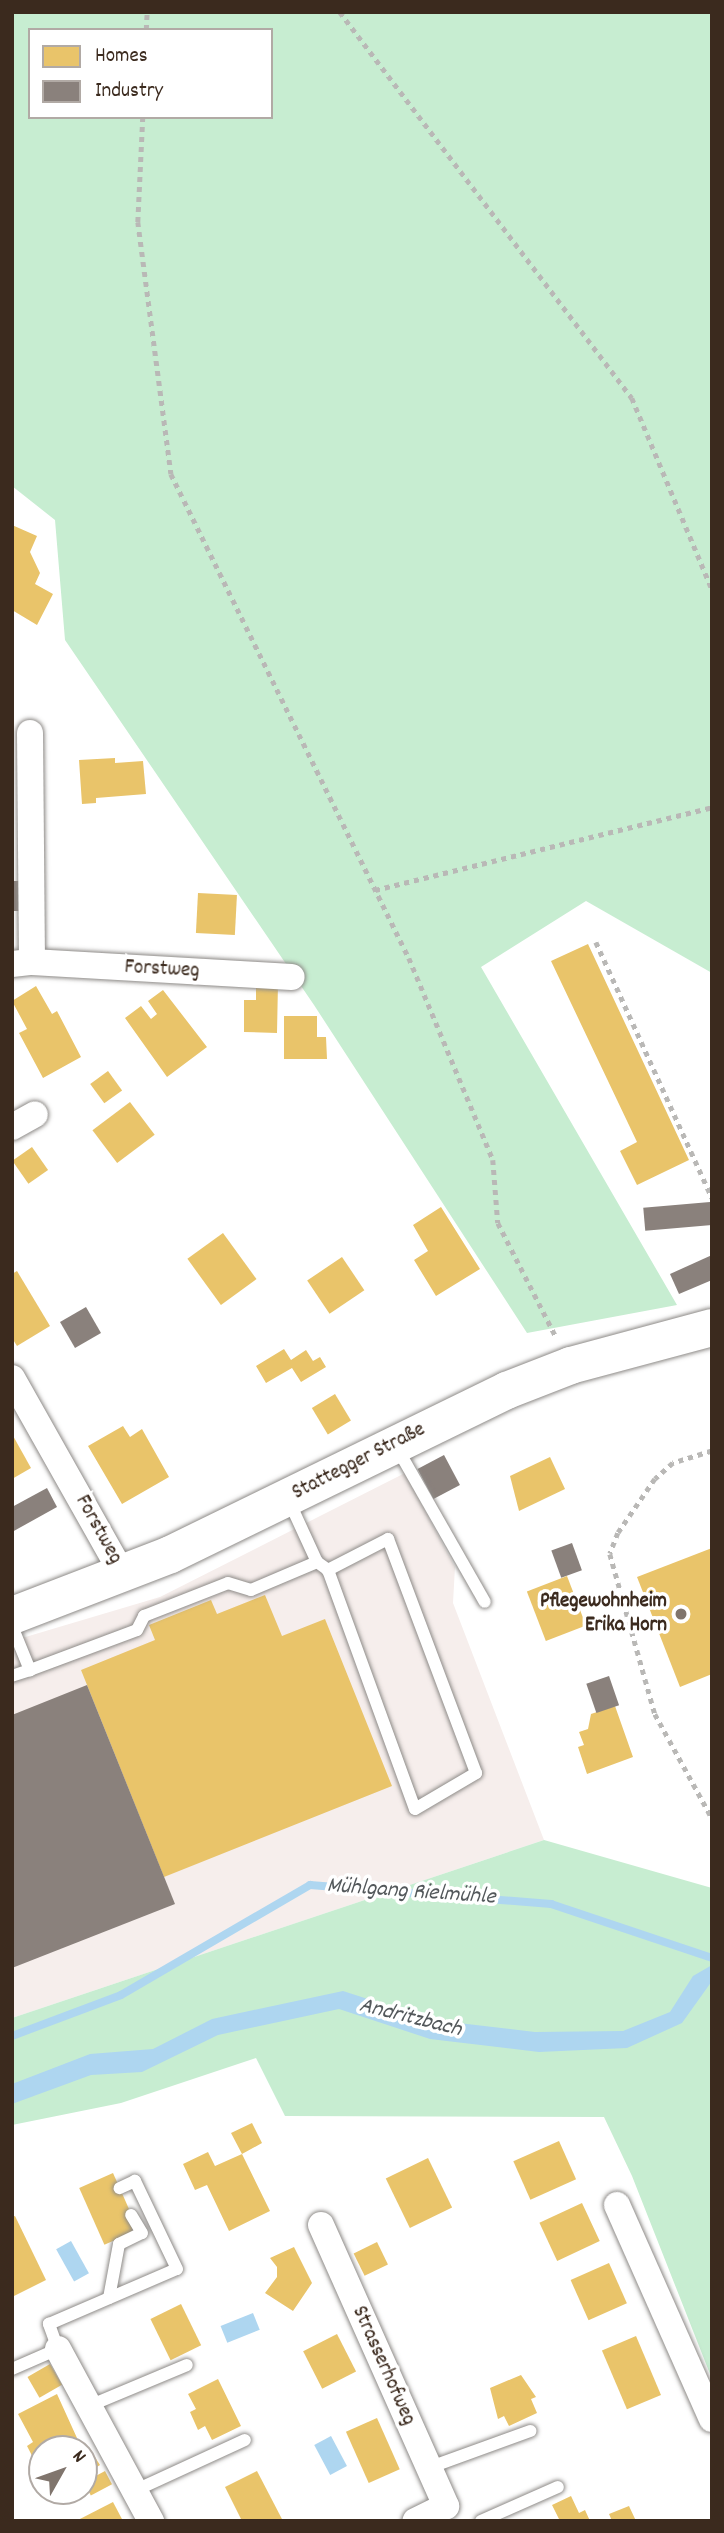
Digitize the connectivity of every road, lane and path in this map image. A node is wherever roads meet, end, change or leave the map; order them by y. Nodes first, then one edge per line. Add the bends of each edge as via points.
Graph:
1 (340, 12) edge
2 (142, 119) edge
3 (712, 589) edge
4 (30, 733) dead end
5 (712, 807) edge
6 (375, 890) junction
7 (596, 942) dead end
8 (22, 963) edge
9 (292, 977) dead end
10 (712, 1198) edge
11 (712, 1327) edge
12 (570, 1365) junction
13 (12, 1378) edge
14 (395, 1444) junction
15 (712, 1451) edge
16 (288, 1499) junction
17 (317, 1562) junction
18 (328, 1570) junction
19 (122, 1573) junction
20 (485, 1602) dead end
21 (12, 1615) edge
22 (12, 1626) edge
23 (30, 1670) junction
24 (12, 1676) edge
25 (712, 1818) edge
26 (120, 2189) dead end
27 (617, 2205) dead end
28 (131, 2215) dead end
29 (321, 2225) dead end
30 (110, 2298) junction
31 (58, 2348) junction
32 (187, 2365) dead end
33 (12, 2369) edge
34 (89, 2406) junction
35 (712, 2419) edge
36 (530, 2431) dead end
37 (245, 2440) dead end
38 (428, 2468) junction
39 (558, 2487) dead end
40 (134, 2491) junction
41 (449, 2514) edge
42 (151, 2521) edge
43 (415, 2521) edge
44 (481, 2521) edge

1 - 3 path via 632,398
2 - 6 path via 138,222 171,474
4 - 8 street, Forstweg
5 - 6 path
6 - 12 path via 409,958 493,1160 498,1223
7 - 10 path
8 - 9 street, Forstweg
11 - 12 main road, Stattegger Straße
12 - 14 main road, Stattegger Straße via 466,1407
13 - 19 street, Forstweg
14 - 16 main road, Stattegger Straße
14 - 20 lane
15 - 25 path via 673,1463 655,1479 618,1533 610,1554 655,1714
16 - 17 lane
16 - 19 main road, Stattegger Straße
17 - 18 lane
17 - 23 lane via 251,1590 228,1583 144,1616 137,1630
18 - 18 lane via 388,1734 415,1809 476,1773 388,1539
19 - 21 main road, Stattegger Straße
22 - 23 lane
23 - 24 lane
26 - 30 lane via 135,2181 177,2269
27 - 35 street
28 - 30 lane via 142,2234 119,2244
29 - 38 street, Strasserhofweg
30 - 31 lane via 49,2324
31 - 33 lane
31 - 34 street
32 - 34 lane
34 - 40 street
36 - 38 lane
37 - 40 lane
38 - 41 street, Strasserhofweg
39 - 44 lane
40 - 42 street
41 - 43 street, Strasserhofweg

